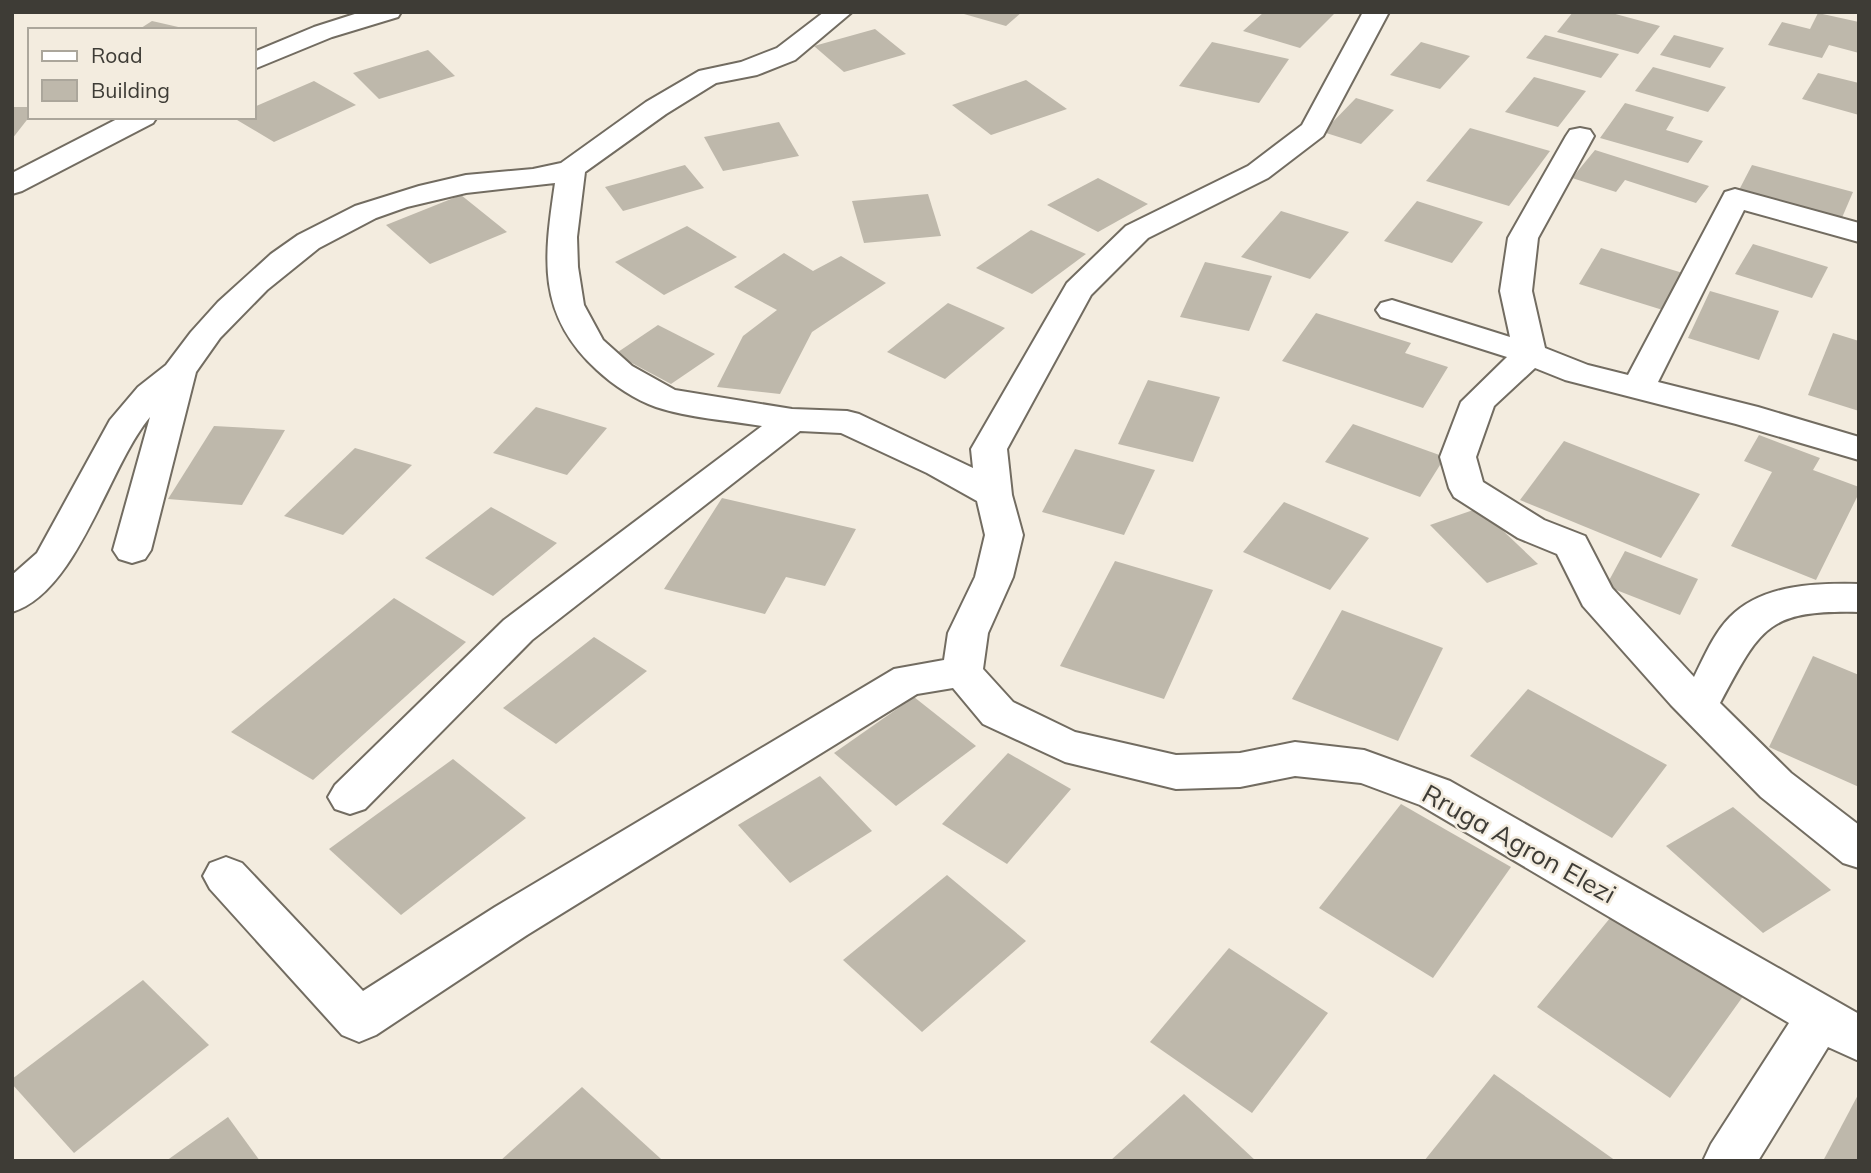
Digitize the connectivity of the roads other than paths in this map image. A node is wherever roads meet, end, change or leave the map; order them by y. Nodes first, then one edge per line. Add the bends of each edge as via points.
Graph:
1 (389, 12) edge
2 (840, 12) edge
3 (1376, 12) edge
4 (256, 60) edge
5 (140, 119) edge
6 (1580, 136) dead end
7 (571, 169) junction
8 (15, 186) edge
9 (1859, 233) edge
10 (1392, 310) dead end
11 (1530, 354) junction
12 (179, 372) junction
13 (1638, 387) junction
14 (792, 421) junction
15 (1859, 449) edge
16 (994, 495) junction
17 (132, 550) dead end
18 (12, 598) edge
19 (1859, 598) edge
20 (962, 672) junction
21 (1698, 706) junction
22 (350, 797) dead end
23 (1859, 850) edge
24 (226, 876) dead end
25 (1839, 1028) edge
26 (1729, 1161) edge

1 - 4 lane via 323,32
2 - 7 lane via 786,54 708,78 656,108
3 - 16 lane via 1313,130 1258,172 1138,232 1078,290 989,449
5 - 8 lane
6 - 11 lane via 1523,238 1516,291
7 - 12 lane via 550,178 467,184 400,199 334,226 262,275 194,347
7 - 14 lane via 562,267 568,305 589,345 620,373 666,399
9 - 13 lane via 1735,198
10 - 11 lane
11 - 13 lane via 1577,373
11 - 21 lane via 1478,402 1458,457 1467,488 1531,529 1572,545 1598,596
12 - 17 lane
12 - 18 lane via 150,395 122,428 50,562
13 - 15 lane
14 - 16 lane via 847,422
14 - 22 lane via 519,630
16 - 20 lane via 1004,535 994,577 968,633
19 - 21 lane via 1816,597 1777,605 1745,626
20 - 24 lane via 908,680 511,920 359,1020
20 - 25 lane, Rruga Agron Elezi via 998,713 1065,746 1176,772 1240,770 1295,759 1364,767 1435,793
21 - 23 lane via 1776,785
25 - 26 lane

